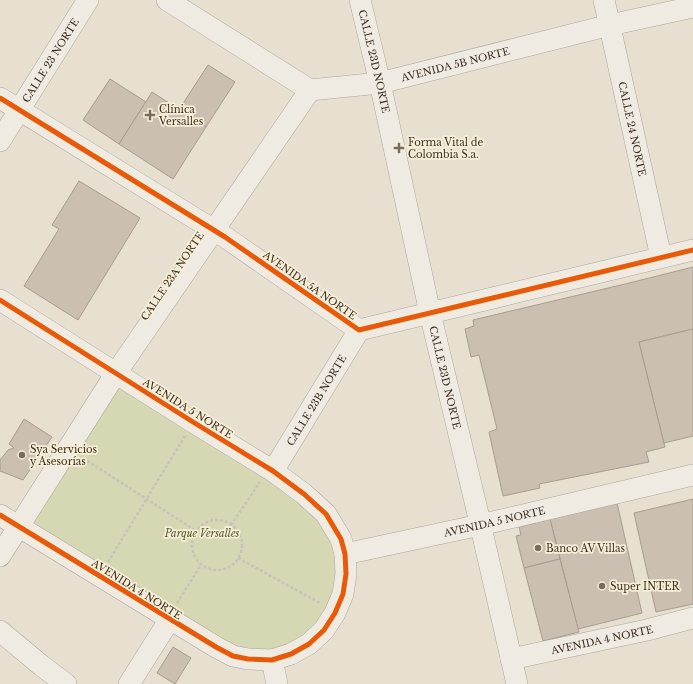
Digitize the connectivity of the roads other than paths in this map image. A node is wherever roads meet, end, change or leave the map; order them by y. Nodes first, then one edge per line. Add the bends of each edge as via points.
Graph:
1 (88, 0) edge
2 (166, 0) edge
3 (360, 0) edge
4 (604, 0) edge
5 (693, 7) edge
6 (610, 25) junction
7 (380, 83) junction
8 (310, 90) junction
9 (0, 98) edge
10 (19, 110) junction
11 (0, 141) edge
12 (214, 231) junction
13 (693, 250) edge
14 (661, 257) junction
15 (0, 300) edge
16 (430, 313) junction
17 (359, 330) junction
18 (116, 373) junction
19 (693, 475) edge
20 (267, 476) junction
21 (0, 515) edge
22 (480, 525) junction
23 (19, 526) junction
24 (345, 554) junction
25 (0, 556) edge
26 (173, 613) junction
27 (693, 618) edge
28 (0, 631) edge
29 (511, 659) junction
30 (272, 660) junction
31 (66, 684) edge
32 (129, 684) edge
33 (277, 684) edge
34 (517, 684) edge

1 - 10 street, CALLE 23 NORTE
2 - 8 street
3 - 7 street, CALLE 23D NORTE
4 - 6 street, CALLE 24 NORTE
5 - 6 street, AVENIDA 5B NORTE
6 - 7 street, AVENIDA 5B NORTE
6 - 14 street, CALLE 24 NORTE
7 - 8 street, AVENIDA 5B NORTE
7 - 16 street, CALLE 23D NORTE
8 - 12 street, CALLE 23A NORTE
9 - 10 street, AVENIDA 5A NORTE
10 - 11 street, CALLE 23 NORTE
10 - 12 street, AVENIDA 5A NORTE
12 - 17 street, AVENIDA 5A NORTE
12 - 18 street, CALLE 23A NORTE
13 - 14 street, AVENIDA 5A NORTE
14 - 16 street, AVENIDA 5A NORTE
15 - 18 street, AVENIDA 5 NORTE
16 - 17 street, AVENIDA 5A NORTE
16 - 22 street, CALLE 23D NORTE
17 - 20 street, CALLE 23B NORTE
18 - 20 street, AVENIDA 5 NORTE via 193,422
18 - 23 street, CALLE 23A NORTE
19 - 22 street, AVENIDA 5 NORTE
20 - 24 street, AVENIDA 5 NORTE via 304,494 326,514 341,540
21 - 23 street, AVENIDA 4 NORTE
22 - 24 street, AVENIDA 5 NORTE
22 - 29 street, CALLE 23D NORTE
23 - 25 street, CALLE 23A NORTE
23 - 26 street, AVENIDA 4 NORTE
24 - 30 street, AVENIDA 4 NORTE via 343,594 324,630 309,644 291,654
26 - 30 street, AVENIDA 4 NORTE via 216,648 233,656
26 - 32 street
27 - 29 street, AVENIDA 4 NORTE
28 - 31 street
29 - 34 street, CALLE 23D NORTE
30 - 33 street

